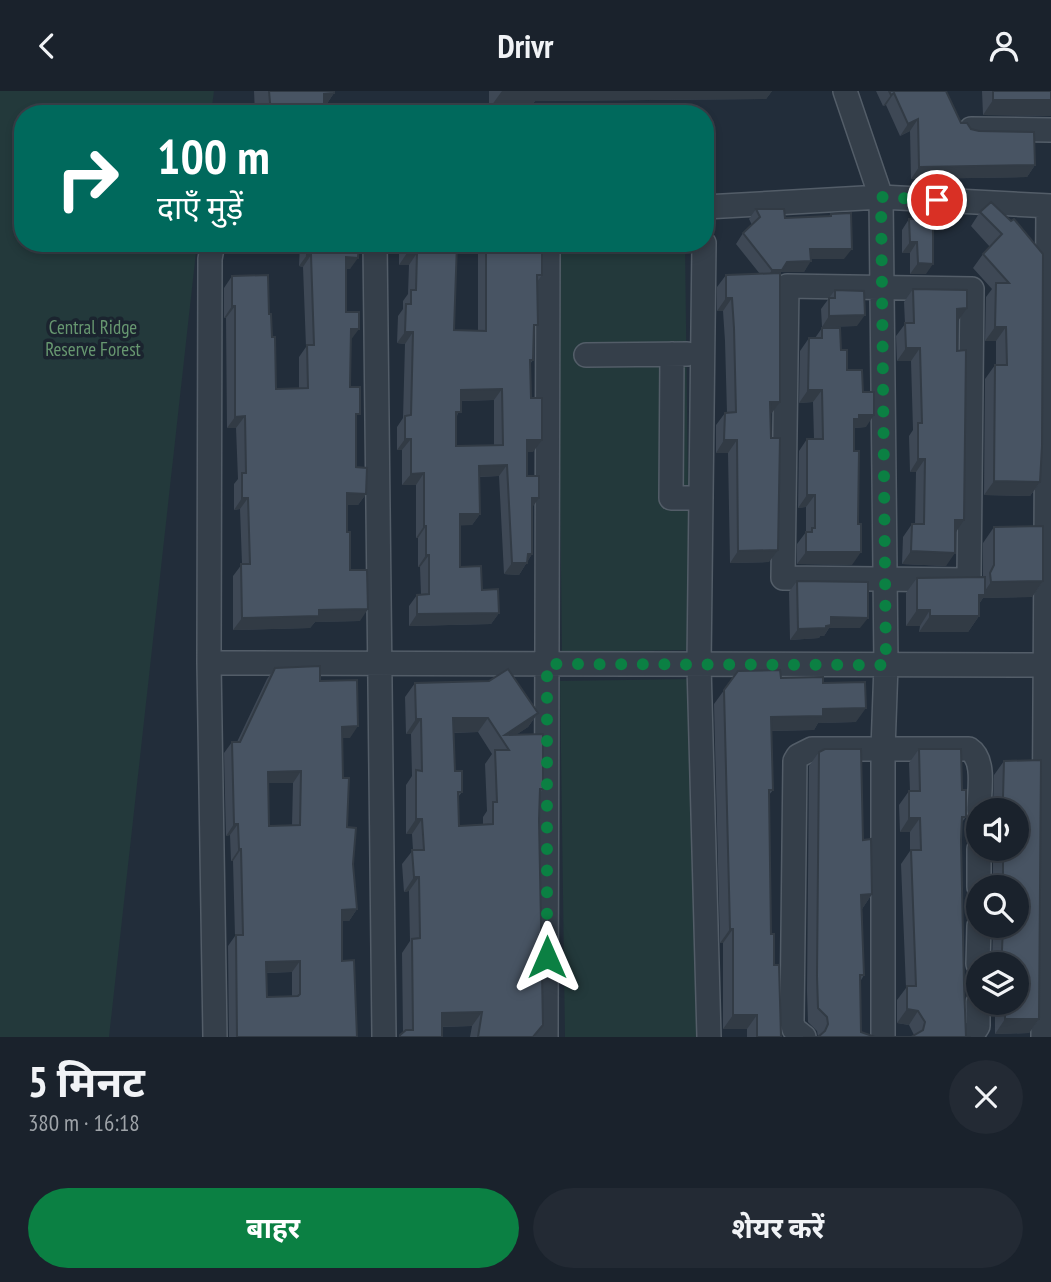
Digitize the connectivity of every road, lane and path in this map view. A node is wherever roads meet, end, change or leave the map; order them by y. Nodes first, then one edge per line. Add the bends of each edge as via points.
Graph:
1 (845, 91) edge
2 (971, 129) edge
3 (1051, 130) edge
4 (881, 197) junction
5 (714, 206) edge
6 (1049, 206) edge
7 (211, 252) edge
8 (375, 252) edge
9 (548, 252) edge
10 (704, 252) edge
11 (882, 289) junction
12 (703, 353) junction
13 (672, 354) junction
14 (586, 355) dead end
15 (672, 426) junction
16 (702, 427) junction
17 (701, 498) junction
18 (885, 579) junction
19 (209, 663) junction
20 (381, 663) junction
21 (547, 664) junction
22 (699, 665) junction
23 (886, 665) junction
24 (1048, 665) edge
25 (883, 748) junction
26 (979, 798) edge
27 (978, 1015) edge
28 (215, 1037) edge
29 (384, 1037) edge
30 (546, 1037) edge
31 (709, 1037) edge
32 (804, 1037) edge
33 (865, 1037) edge
34 (883, 1037) edge
35 (901, 1037) edge
36 (971, 1037) edge
37 (1043, 1037) edge

1 - 4 street
2 - 3 street
4 - 5 street
4 - 6 street
4 - 11 street
6 - 24 street
7 - 19 street
8 - 20 street
9 - 21 street
10 - 12 street
11 - 18 street
11 - 18 street via 972,289 969,580
11 - 18 street via 787,286 783,578
12 - 13 street
12 - 16 street
13 - 14 street
13 - 15 street
15 - 16 street
15 - 17 street via 671,498
16 - 17 street
17 - 22 street
18 - 23 street
19 - 20 street
19 - 28 street
20 - 21 street
20 - 29 street
21 - 22 street
21 - 30 street
22 - 23 street
22 - 31 street
23 - 24 street
23 - 25 street
24 - 37 street
25 - 26 street via 969,749 979,762
25 - 32 street via 812,749 795,761 792,1022
25 - 34 street
27 - 36 street
33 - 34 street
34 - 35 street

